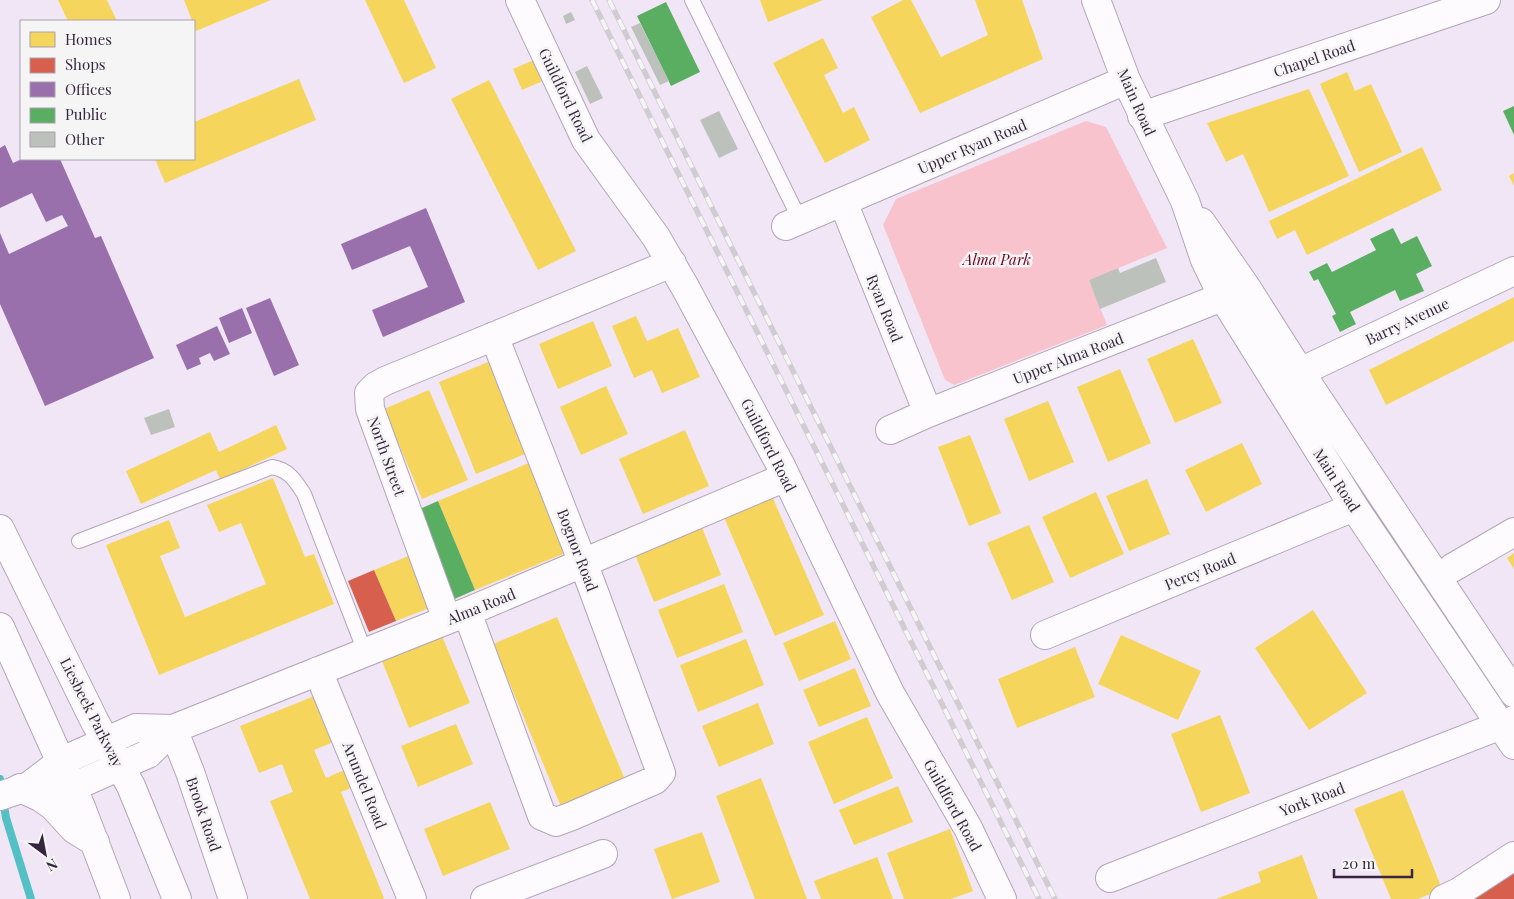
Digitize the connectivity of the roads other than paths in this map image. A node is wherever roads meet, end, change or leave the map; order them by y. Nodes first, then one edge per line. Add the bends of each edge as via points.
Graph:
1 (520, 0) edge
2 (692, 0) edge
3 (1096, 0) edge
4 (1486, 0) edge
5 (1126, 80) junction
6 (1142, 116) junction
7 (812, 215) junction
8 (672, 263) junction
9 (1514, 271) edge
10 (1234, 292) junction
11 (494, 336) junction
12 (1300, 372) junction
13 (928, 413) junction
14 (890, 430) dead end
15 (786, 477) junction
16 (1354, 507) junction
17 (0, 529) edge
18 (1514, 532) edge
19 (79, 541) dead end
20 (583, 563) junction
21 (1452, 568) dead end
22 (457, 616) junction
23 (0, 627) edge
24 (1045, 635) dead end
25 (365, 652) junction
26 (318, 671) junction
27 (1514, 693) edge
28 (173, 729) junction
29 (1510, 730) edge
30 (107, 741) junction
31 (62, 761) junction
32 (120, 766) junction
33 (73, 787) junction
34 (17, 790) edge
35 (95, 842) junction
36 (603, 854) dead end
37 (1514, 856) edge
38 (1110, 878) dead end
39 (116, 899) edge
40 (177, 899) edge
41 (233, 899) edge
42 (412, 899) edge
43 (485, 899) edge
44 (1002, 899) edge
45 (1444, 899) edge

1 - 8 street, Guildford Road via 586,140
2 - 7 lane
3 - 5 street, Main Road
4 - 6 street, Chapel Road
5 - 6 street, Main Road
5 - 7 street, Upper Ryan Road
6 - 10 street, Main Road
7 - 13 street, Ryan Road
8 - 11 street
8 - 15 street, Guildford Road
9 - 12 street, Barry Avenue
10 - 12 street, Main Road
10 - 13 street, Upper Alma Road
10 - 16 street, Main Road
11 - 20 street, Bognor Road
11 - 22 street, North Street via 385,381 369,393 370,409
12 - 27 street, Main Road
13 - 14 street, Upper Alma Road
15 - 20 street, Alma Road
15 - 44 street, Guildford Road via 890,693 968,828
16 - 24 street, Percy Road
16 - 29 street, Main Road
17 - 30 street, Liesbeek Parkway
18 - 21 street
19 - 25 lane via 272,467 282,468 304,494
20 - 22 street, Alma Road
20 - 22 street, Bognor Road via 661,773 655,780 572,816 556,822 542,816
22 - 25 street, Alma Road
23 - 31 street
25 - 26 street, Alma Road
26 - 28 street, Alma Road
26 - 42 street, Arundel Road
28 - 30 street, Alma Road via 136,728
28 - 32 street, Alma Road via 148,754
28 - 41 street, Brook Road
29 - 38 street, York Road
30 - 31 street, Alma Road
30 - 32 street, Liesbeek Parkway
31 - 33 street
31 - 34 street, Alma Road
32 - 33 street, Alma Road
32 - 40 street, Liesbeek Parkway
33 - 34 street, Alma Road
33 - 35 street
34 - 35 street via 40,797 74,829
35 - 39 street
36 - 43 street
37 - 45 street

